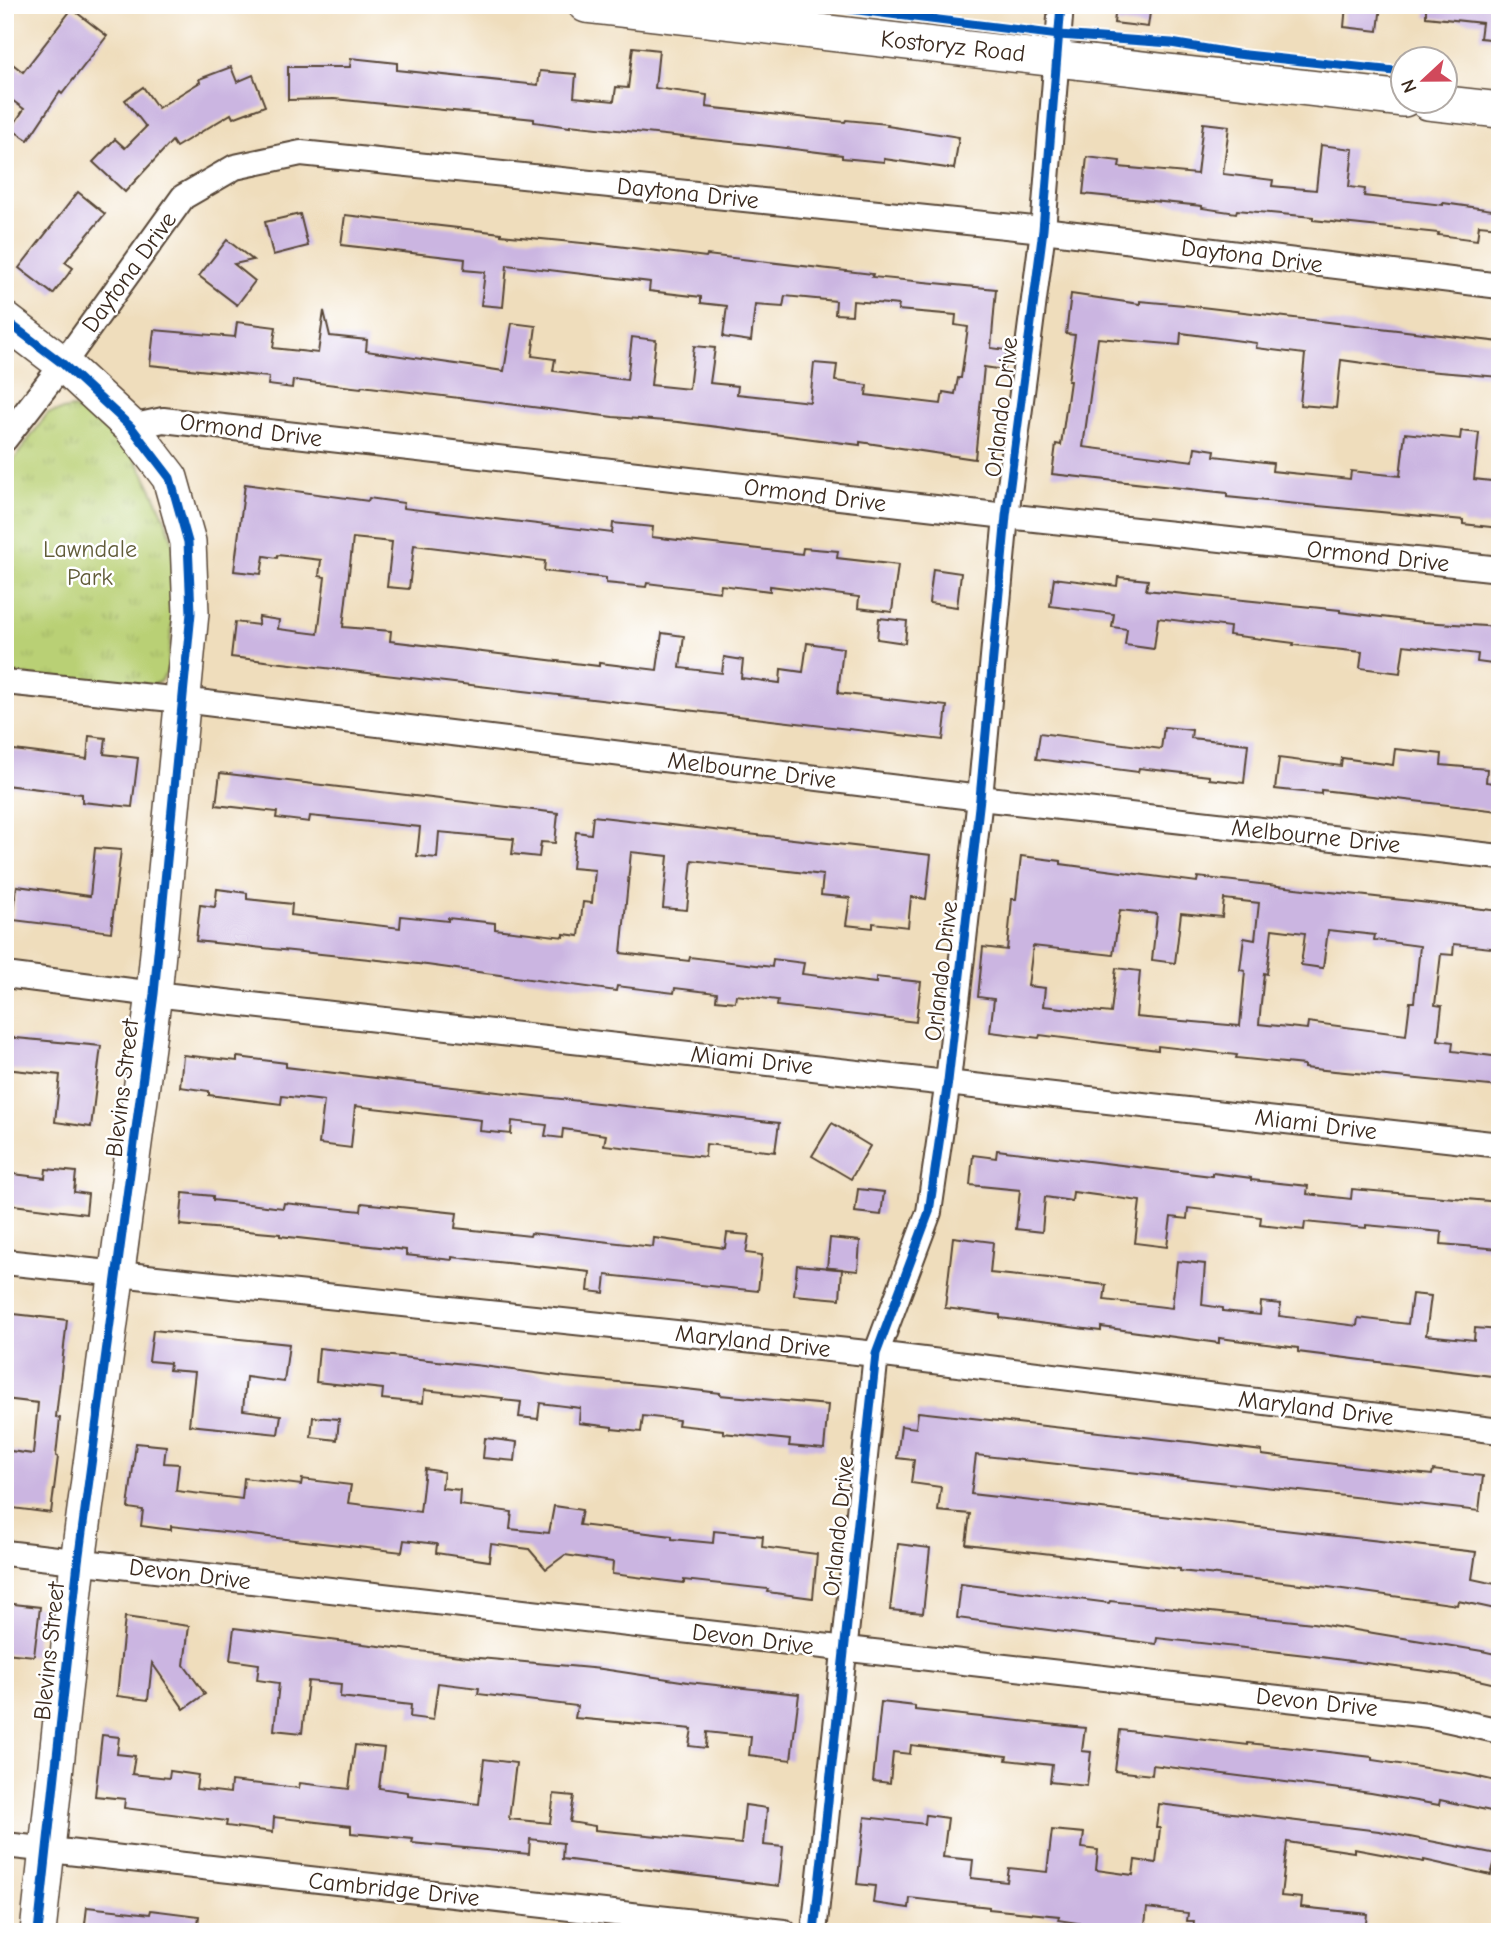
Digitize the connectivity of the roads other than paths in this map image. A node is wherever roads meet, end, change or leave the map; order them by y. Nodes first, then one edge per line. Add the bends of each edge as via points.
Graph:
1 (586, 5) edge
2 (1061, 5) edge
3 (1058, 58) junction
4 (1390, 97) edge
5 (1460, 106) edge
6 (1500, 110) edge
7 (1043, 230) junction
8 (1500, 286) edge
9 (5, 320) edge
10 (63, 364) junction
11 (131, 427) junction
12 (5, 439) edge
13 (1006, 516) junction
14 (1500, 569) edge
15 (5, 682) edge
16 (182, 700) junction
17 (980, 798) junction
18 (1500, 857) edge
19 (5, 975) edge
20 (154, 994) junction
21 (948, 1081) junction
22 (1500, 1145) edge
23 (5, 1262) edge
24 (117, 1275) junction
25 (876, 1354) junction
26 (1500, 1431) edge
27 (5, 1553) edge
28 (78, 1562) junction
29 (845, 1649) junction
30 (1500, 1731) edge
31 (5, 1845) edge
32 (46, 1850) junction
33 (38, 1932) edge
34 (783, 1932) edge
35 (814, 1932) edge

1 - 3 street, Kostoryz Road
2 - 3 street, Orlando Drive
3 - 4 street, Kostoryz Road
3 - 7 street, Orlando Drive
5 - 6 street
7 - 8 street, Daytona Drive
7 - 10 street, Daytona Drive via 301,153 235,167 183,197
7 - 13 street, Orlando Drive
9 - 10 street, Blevins Street
10 - 11 street, Blevins Street
10 - 12 street, Daytona Drive
11 - 13 street, Ormond Drive via 163,420
11 - 16 street, Blevins Street via 170,478 188,542 191,613
13 - 14 street, Ormond Drive
13 - 17 street, Orlando Drive
15 - 16 street, Melbourne Drive
16 - 17 street, Melbourne Drive
16 - 20 street, Blevins Street
17 - 18 street, Melbourne Drive
17 - 21 street, Orlando Drive
19 - 20 street, Miami Drive
20 - 21 street, Miami Drive
20 - 24 street, Blevins Street
21 - 22 street, Miami Drive
21 - 25 street, Orlando Drive via 929,1212
23 - 24 street, Maryland Drive
24 - 25 street, Maryland Drive
24 - 28 street, Blevins Street
25 - 26 street, Maryland Drive
25 - 29 street, Orlando Drive
27 - 28 street, Devon Drive
28 - 29 street, Devon Drive
28 - 32 street, Blevins Street
29 - 30 street, Devon Drive via 1428,1714
29 - 35 street, Orlando Drive
31 - 32 street, Cambridge Drive
32 - 33 street, Blevins Street
32 - 34 street, Cambridge Drive

